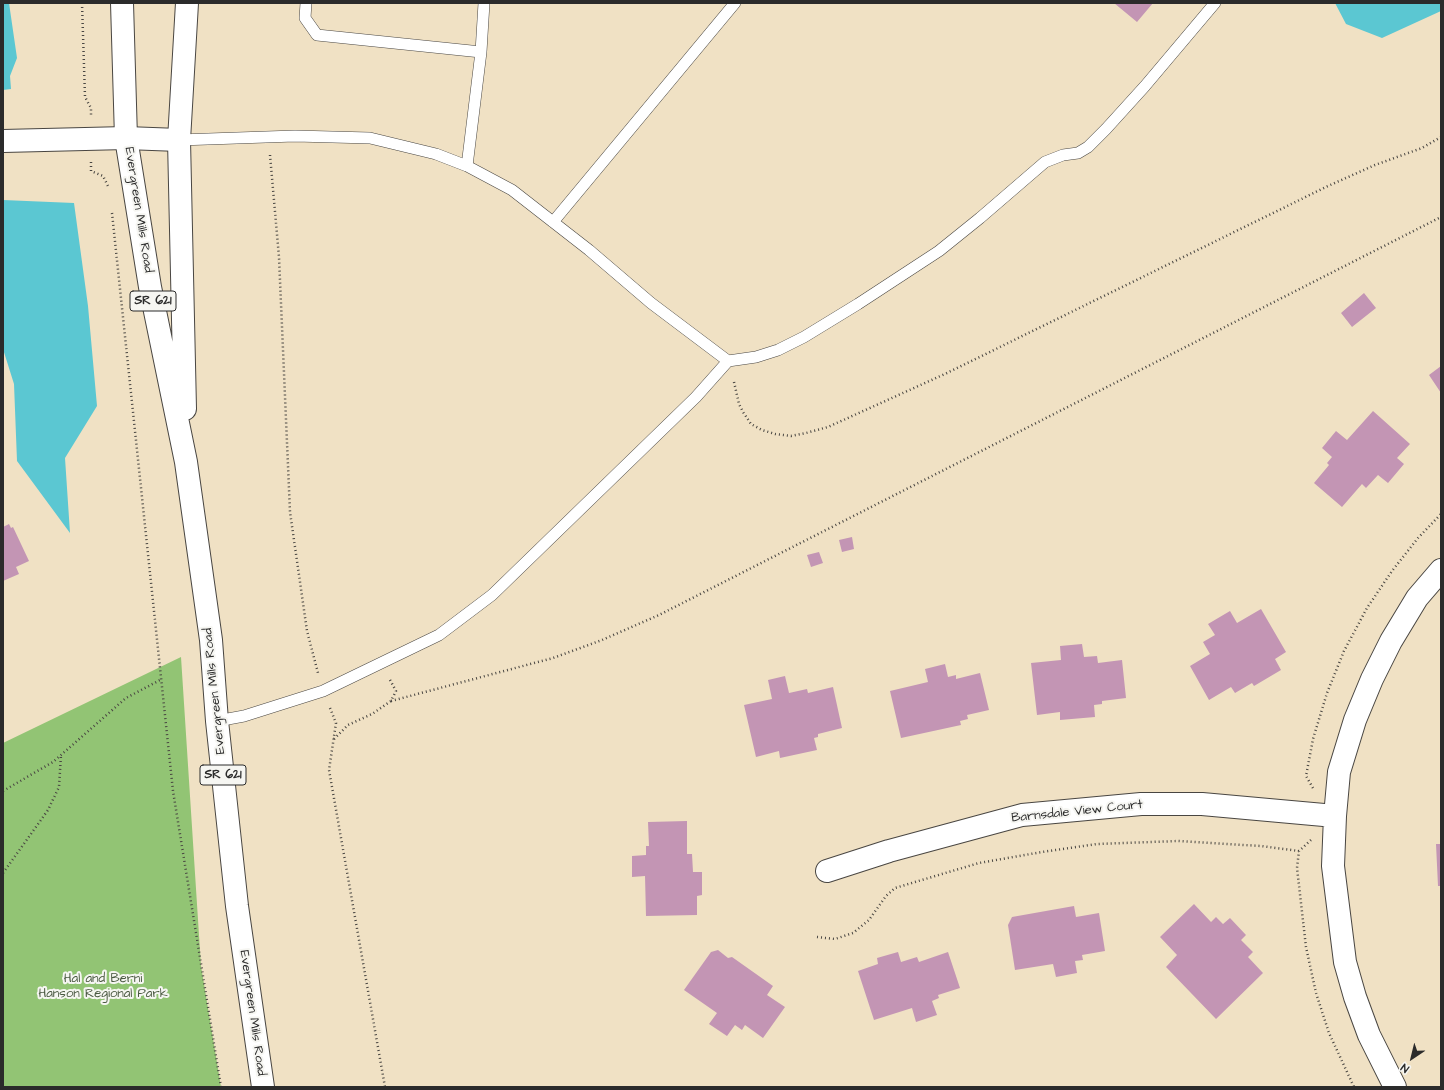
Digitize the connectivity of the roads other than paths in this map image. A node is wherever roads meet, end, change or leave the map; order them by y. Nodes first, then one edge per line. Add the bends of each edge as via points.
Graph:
1 (122, 3) edge
2 (187, 3) edge
3 (306, 3) edge
4 (484, 3) edge
5 (735, 3) edge
6 (1215, 3) edge
7 (480, 52) junction
8 (126, 138) junction
9 (180, 140) junction
10 (3, 141) edge
11 (467, 166) junction
12 (553, 222) junction
13 (728, 361) junction
14 (186, 462) junction
15 (1441, 570) edge
16 (217, 721) junction
17 (1335, 816) junction
18 (827, 871) dead end
19 (263, 1087) edge
20 (1395, 1087) edge

1 - 8 main road, Evergreen Mills Road / SR 621
2 - 9 main road, Evergreen Mills Road / SR 621
3 - 7 lane via 305,18 317,35
4 - 7 lane
5 - 12 lane
6 - 13 lane via 1145,86 1088,147 1078,153 1063,155 1045,162 939,251 804,337 756,357
7 - 11 lane
8 - 9 main road
8 - 10 main road
8 - 14 main road, Evergreen Mills Road / SR 621 via 150,288
9 - 11 lane via 295,136 370,138 436,154
9 - 14 main road, Evergreen Mills Road / SR 621
11 - 12 lane via 512,190
12 - 13 lane via 651,303
13 - 16 lane via 696,397 492,595 439,635 323,691 244,716
14 - 16 main road, Evergreen Mills Road / SR 621 via 211,640
15 - 17 main road via 1417,598 1372,679 1355,720 1339,772
16 - 19 main road, Evergreen Mills Road / SR 621 via 237,906
17 - 18 main road, Barnsdale View Court via 1195,804 1140,804 1022,815 889,851
17 - 20 main road via 1333,866 1345,962 1369,1035

